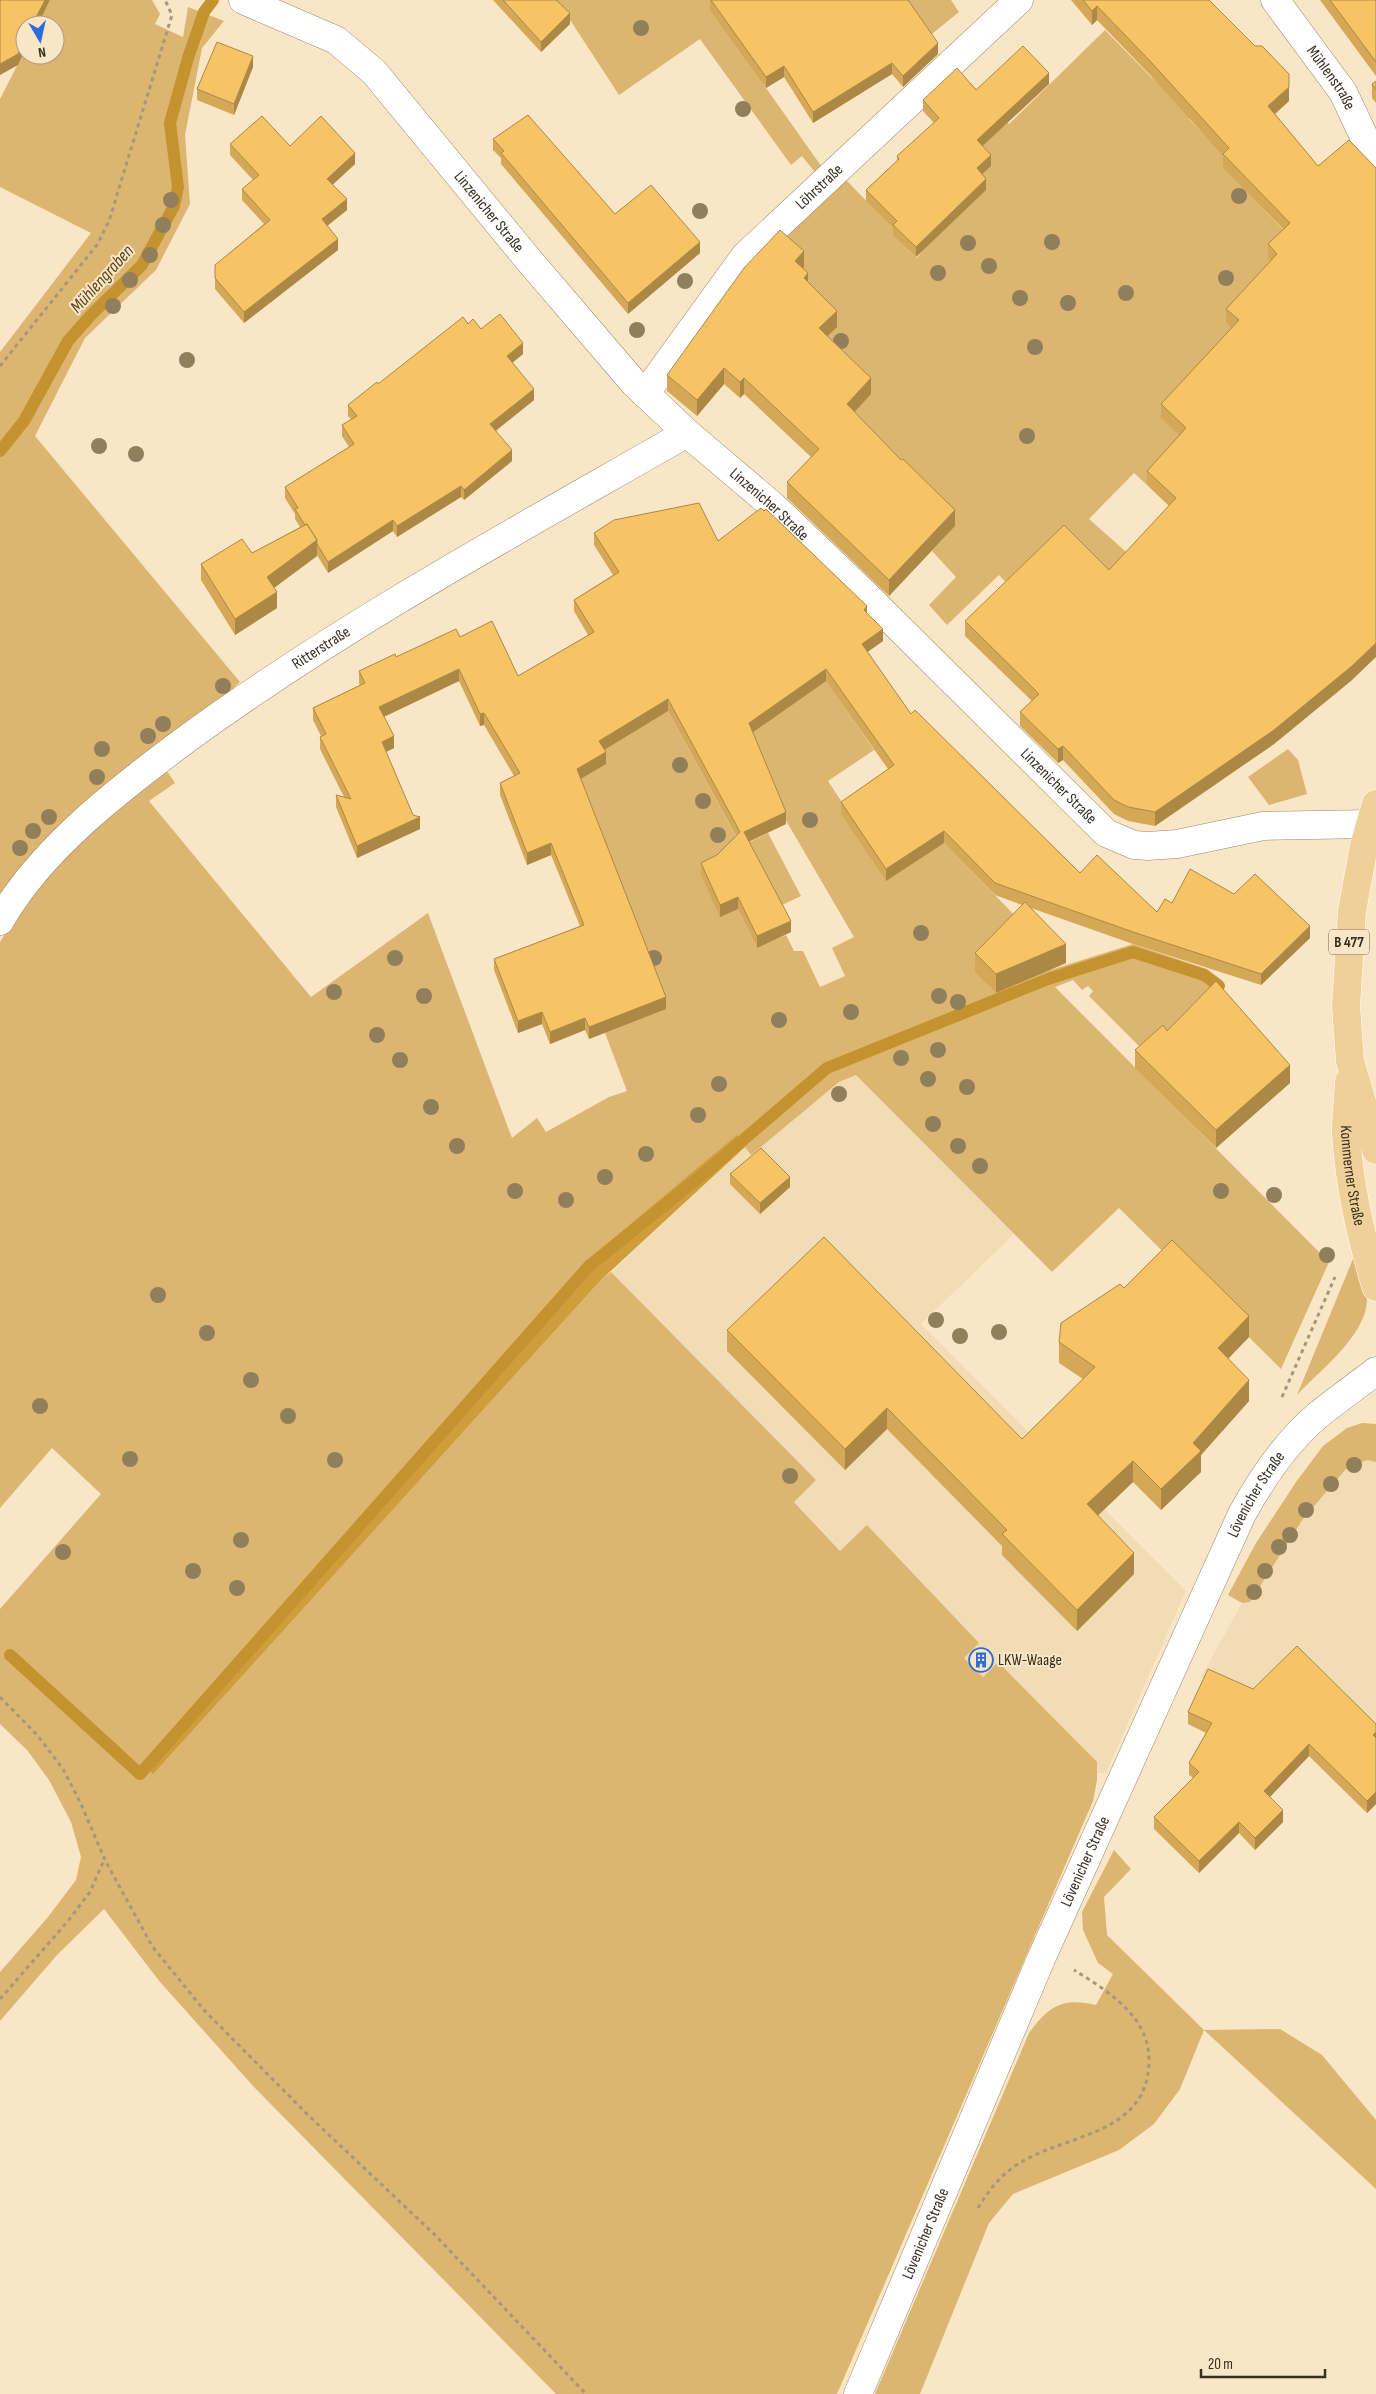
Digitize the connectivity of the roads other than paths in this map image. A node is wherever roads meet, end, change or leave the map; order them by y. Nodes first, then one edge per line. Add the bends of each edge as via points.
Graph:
1 (242, 0) edge
2 (1019, 0) edge
3 (1275, 0) edge
4 (1376, 162) edge
5 (645, 394) junction
6 (687, 433) junction
7 (1373, 814) edge
8 (0, 921) edge
9 (1350, 1061) junction
10 (1376, 1150) edge
11 (1376, 1287) edge
12 (1376, 1371) edge
13 (858, 2394) edge

1 - 5 street, Linzenicher Straße via 336,40 374,72 527,258
2 - 5 street, Löhrstraße via 745,256
3 - 4 street, Mühlenstraße via 1343,92
5 - 6 street, Linzenicher Straße
6 - 7 street, Linzenicher Straße via 773,506 1106,833 1134,846 1177,844 1263,826
6 - 8 street, Ritterstraße via 423,586 220,715 115,792 28,880
7 - 9 main road, Kommerner Straße / B 477 via 1355,894 1349,941 1346,1006
9 - 10 main road, Kommerner Straße / B 477
9 - 11 main road, Kommerner Straße / B 477 via 1346,1130 1352,1188
12 - 13 street, Lövenicher Straße via 1316,1416 1257,1487 1242,1514 1041,1959

